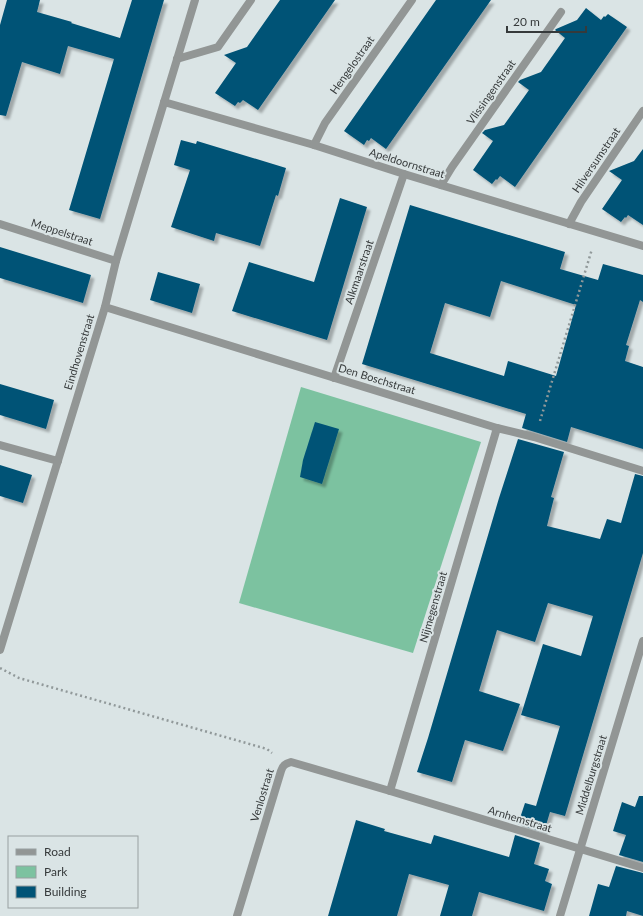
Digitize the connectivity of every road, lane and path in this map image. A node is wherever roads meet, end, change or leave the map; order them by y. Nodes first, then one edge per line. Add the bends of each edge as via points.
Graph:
1 (195, 0) edge
2 (251, 0) edge
3 (412, 0) edge
4 (561, 12) dead end
5 (177, 59) junction
6 (164, 102) junction
7 (643, 111) edge
8 (314, 145) junction
9 (404, 174) junction
10 (441, 185) junction
11 (0, 224) edge
12 (569, 224) junction
13 (597, 232) junction
14 (643, 246) edge
15 (116, 261) junction
16 (104, 307) junction
17 (334, 378) junction
18 (498, 428) junction
19 (534, 437) junction
20 (0, 445) edge
21 (58, 461) junction
22 (643, 471) edge
23 (643, 641) edge
24 (0, 650) edge
25 (0, 668) edge
26 (639, 671) edge
27 (286, 764) junction
28 (390, 791) junction
29 (580, 849) junction
30 (643, 868) edge
31 (237, 916) edge
32 (560, 916) edge

1 - 5 street, Eindhovenstraat
2 - 5 street via 218,47
3 - 8 street, Hengelostraat via 325,123
4 - 10 street, Vlissingenstraat
5 - 6 street, Eindhovenstraat
6 - 8 street, Apeldoornstraat
6 - 15 street, Eindhovenstraat
7 - 12 street, Hilversumstraat via 581,202
8 - 9 street, Apeldoornstraat
9 - 10 street, Apeldoornstraat
9 - 17 street, Alkmaarstraat
10 - 12 street, Apeldoornstraat
11 - 15 street, Meppelstraat
12 - 13 street, Apeldoornstraat
13 - 14 street, Apeldoornstraat
13 - 19 path
15 - 16 street, Eindhovenstraat
16 - 17 street, Den Boschstraat
16 - 21 street, Eindhovenstraat
17 - 18 street, Den Boschstraat
18 - 19 street, Den Boschstraat
18 - 28 street, Nijmegenstraat
19 - 22 street, Den Boschstraat
20 - 21 street
21 - 24 street, Eindhovenstraat
23 - 26 street, Middelburgstraat
25 - 27 path via 19,678 267,749
26 - 29 street, Middelburgstraat
27 - 28 street, Venlostraat via 295,763
27 - 31 street, Venlostraat via 282,767
28 - 29 street, Arnhemstraat
29 - 30 street, Arnhemstraat
29 - 32 street, Middelburgstraat

